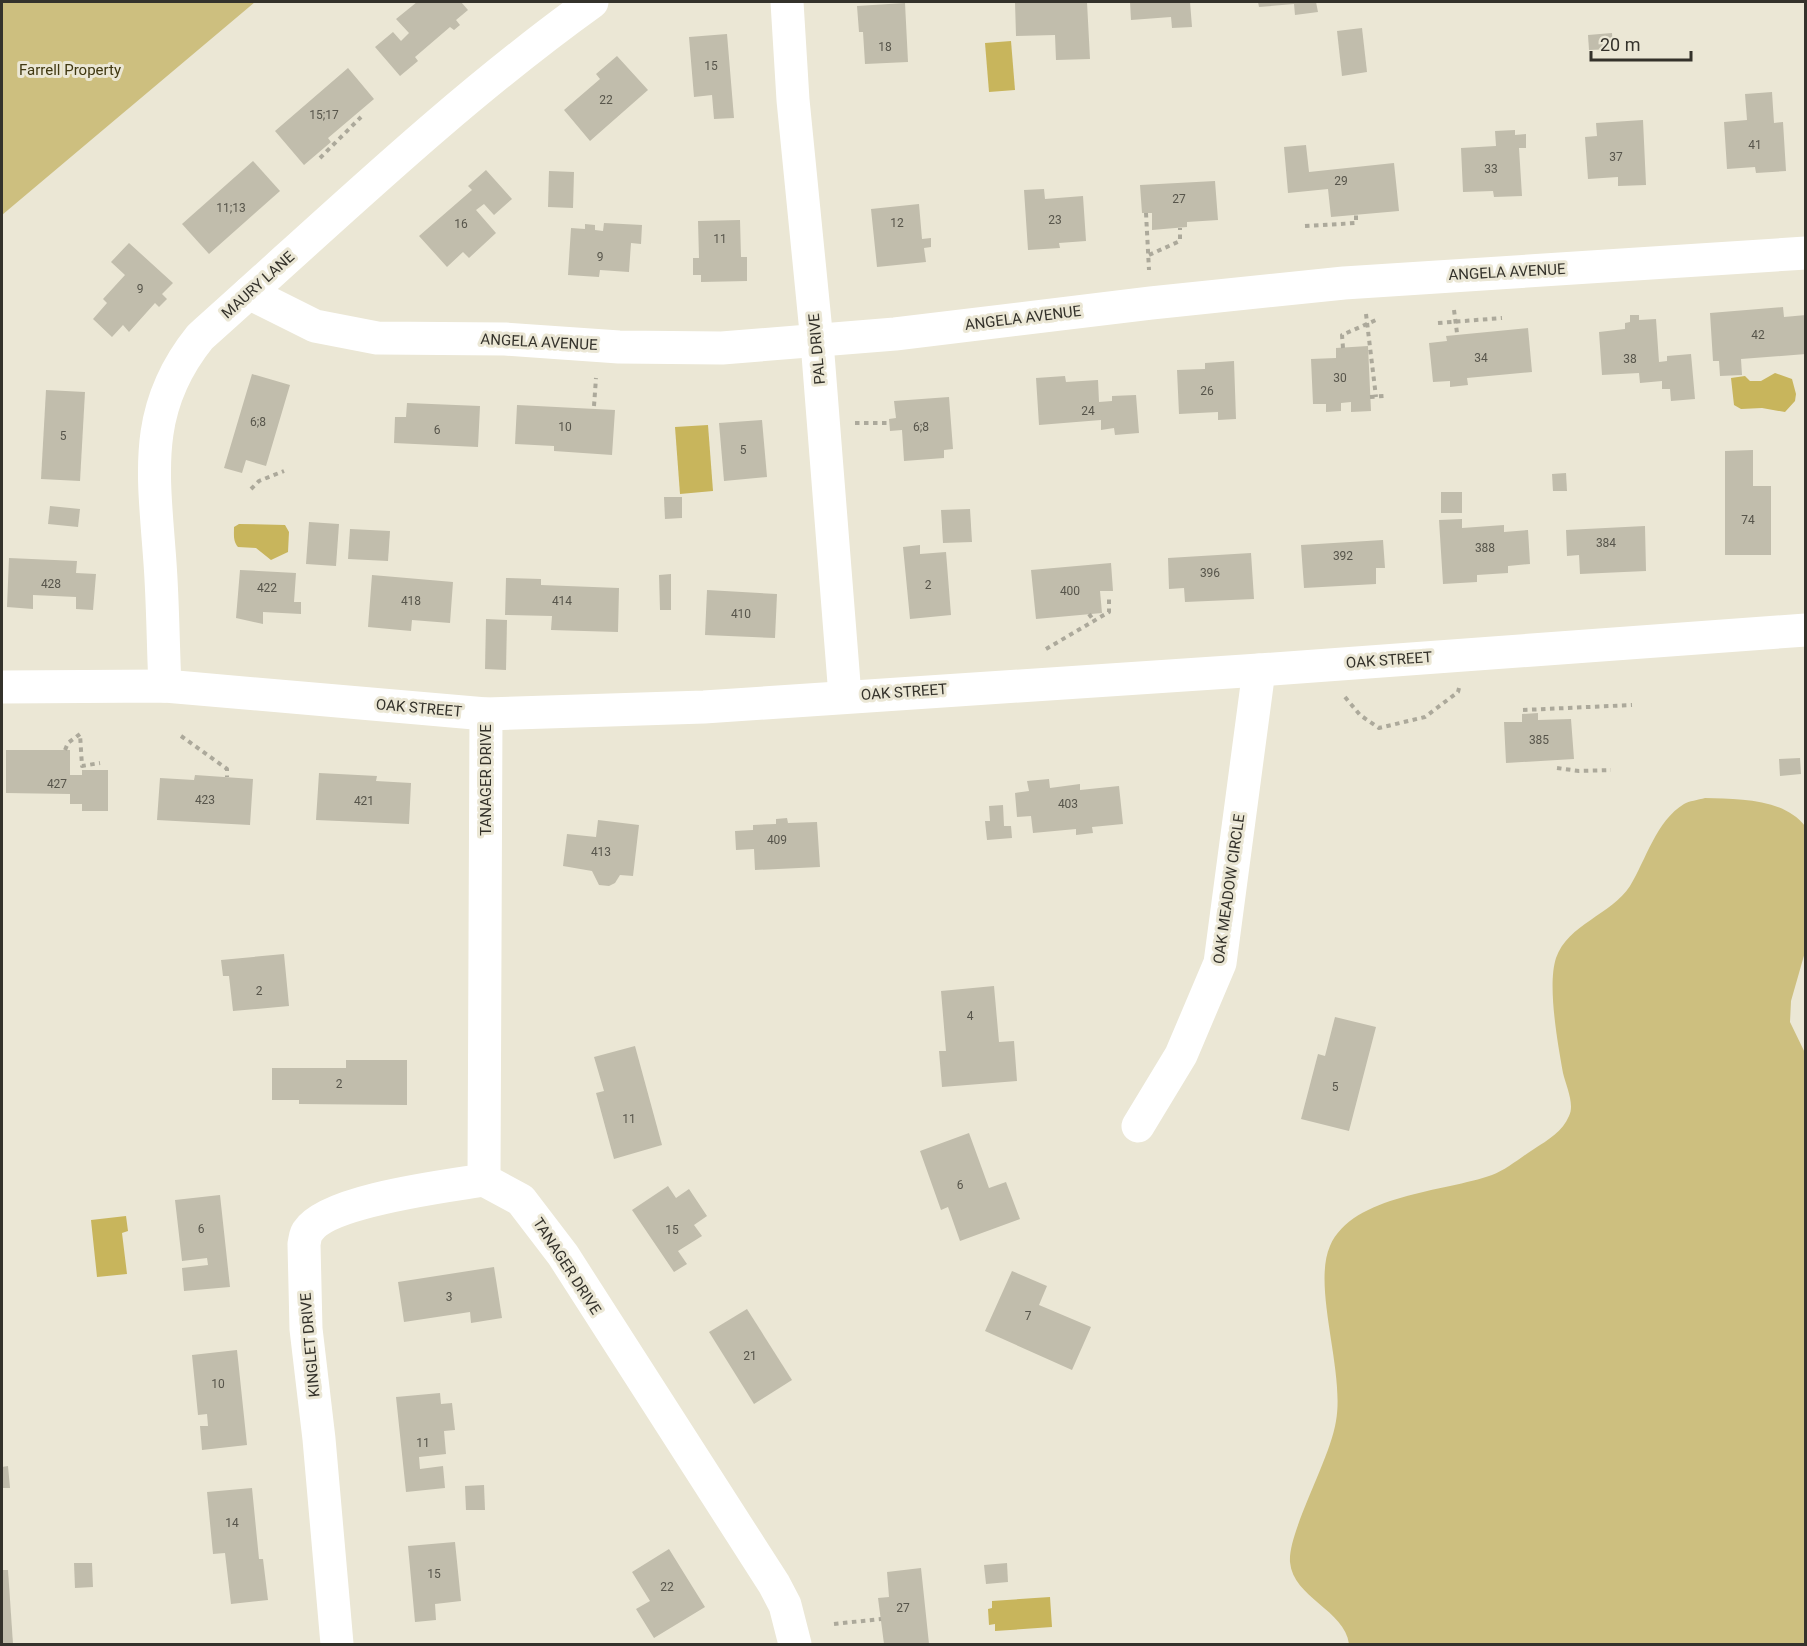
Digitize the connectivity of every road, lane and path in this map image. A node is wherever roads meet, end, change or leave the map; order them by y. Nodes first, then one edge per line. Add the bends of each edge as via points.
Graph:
1 (592, 2) edge
2 (787, 2) edge
3 (361, 117) dead end
4 (320, 158) dead end
5 (1146, 213) dead end
6 (1356, 215) dead end
7 (1305, 226) dead end
8 (1180, 228) dead end
9 (1806, 253) edge
10 (1148, 255) junction
11 (249, 293) junction
12 (1453, 302) dead end
13 (1151, 303) junction
14 (1366, 310) dead end
15 (1502, 318) dead end
16 (1376, 320) dead end
17 (1367, 322) junction
18 (1455, 322) junction
19 (1438, 323) dead end
20 (1457, 333) dead end
21 (817, 342) junction
22 (1343, 348) dead end
23 (596, 368) dead end
24 (1384, 396) dead end
25 (594, 406) dead end
26 (284, 471) dead end
27 (251, 489) dead end
28 (1109, 599) dead end
29 (1089, 614) dead end
30 (1094, 621) junction
31 (1806, 630) edge
32 (1038, 654) dead end
33 (1468, 655) junction
34 (1321, 665) junction
35 (1259, 670) junction
36 (165, 686) junction
37 (2, 687) edge
38 (845, 696) junction
39 (1632, 705) dead end
40 (1523, 710) dead end
41 (486, 714) junction
42 (181, 736) dead end
43 (65, 750) dead end
44 (100, 763) dead end
45 (1557, 768) dead end
46 (1611, 770) dead end
47 (227, 777) dead end
48 (1138, 1126) dead end
49 (484, 1180) junction
50 (881, 1619) dead end
51 (834, 1624) dead end
52 (337, 1644) edge
53 (795, 1644) edge

1 - 11 street, MAURY LANE via 530,48
2 - 21 street, PAL DRIVE
3 - 4 path
5 - 10 path
6 - 7 path via 1356,223
8 - 10 path via 1180,241
9 - 13 street, ANGELA AVENUE via 1371,280
10 - 13 path
11 - 21 street, ANGELA AVENUE via 315,326 377,338 506,339 675,349
11 - 36 street, MAURY LANE via 201,336 181,361 159,423 154,492
12 - 18 path
13 - 21 street, ANGELA AVENUE
14 - 17 path
15 - 18 path
16 - 17 path
17 - 22 path via 1342,335
17 - 24 path via 1373,397
18 - 19 path
18 - 20 path
21 - 38 street, PAL DRIVE
23 - 25 path
26 - 27 path via 259,481
28 - 30 path via 1109,612
29 - 30 path
30 - 32 path
31 - 33 street, OAK STREET
33 - 34 street, OAK STREET
33 - 34 path via 1458,692 1425,717 1379,728 1359,715
34 - 35 street, OAK STREET
35 - 38 street, OAK STREET
35 - 48 street, OAK MEADOW CIRCLE via 1220,963 1181,1055
36 - 37 street, OAK STREET
36 - 41 street, OAK STREET
38 - 41 street, OAK STREET via 704,707
39 - 40 path
41 - 49 street, TANAGER DRIVE
42 - 47 path via 227,769
43 - 44 path via 80,734 82,766
45 - 46 path
49 - 52 street, KINGLET DRIVE via 368,1202 320,1220 307,1231 306,1329 320,1439
49 - 53 street, TANAGER DRIVE via 521,1200 563,1255 774,1584 785,1605
50 - 51 path

